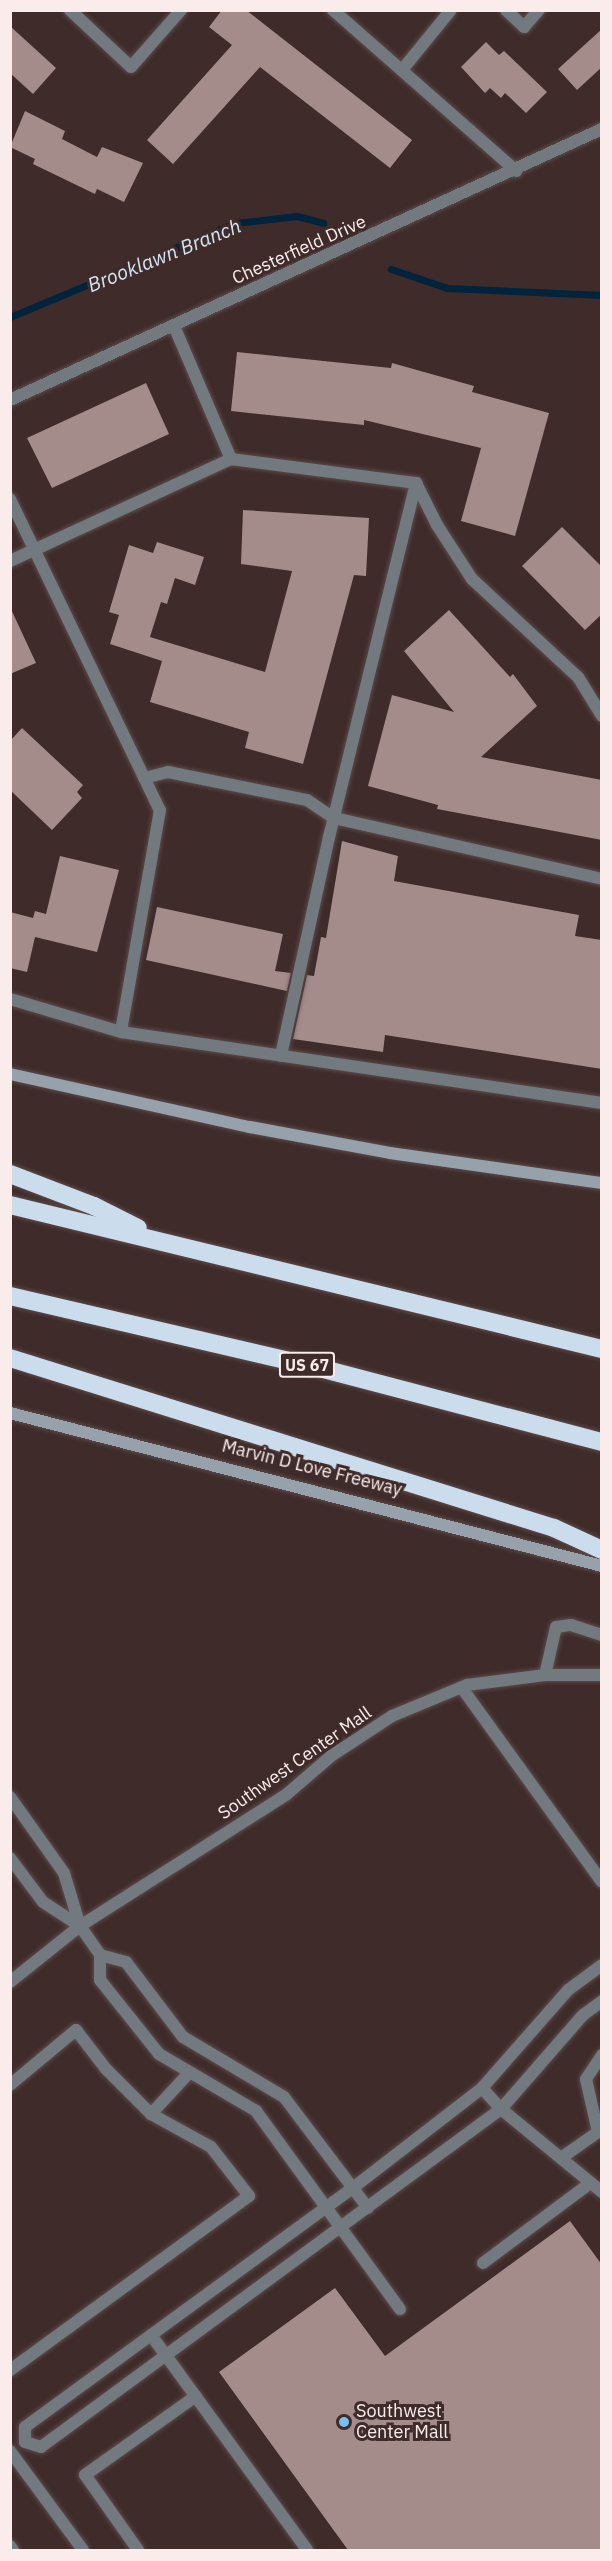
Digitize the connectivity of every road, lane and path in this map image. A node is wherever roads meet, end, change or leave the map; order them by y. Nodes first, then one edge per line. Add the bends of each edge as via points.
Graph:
1 (70, 10) edge
2 (333, 10) edge
3 (451, 10) edge
4 (506, 10) edge
5 (539, 10) edge
6 (180, 11) edge
7 (402, 70) junction
8 (602, 129) edge
9 (516, 171) junction
10 (174, 326) junction
11 (10, 400) edge
12 (231, 459) junction
13 (416, 483) junction
14 (10, 499) edge
15 (33, 551) junction
16 (10, 561) edge
17 (602, 716) edge
18 (144, 778) junction
19 (334, 818) junction
20 (602, 879) edge
21 (10, 999) edge
22 (121, 1032) junction
23 (281, 1056) junction
24 (10, 1074) edge
25 (602, 1102) edge
26 (10, 1174) edge
27 (602, 1183) edge
28 (10, 1205) edge
29 (164, 1241) junction
30 (10, 1296) edge
31 (602, 1349) edge
32 (10, 1358) edge
33 (10, 1413) edge
34 (602, 1442) edge
35 (602, 1550) edge
36 (602, 1566) edge
37 (602, 1635) edge
38 (545, 1675) junction
39 (602, 1675) edge
40 (462, 1688) junction
41 (10, 1797) edge
42 (10, 1858) edge
43 (602, 1882) edge
44 (80, 1926) junction
45 (100, 1955) junction
46 (602, 1965) edge
47 (10, 1982) edge
48 (602, 2001) edge
49 (602, 2055) edge
50 (189, 2073) junction
51 (10, 2085) edge
52 (482, 2088) junction
53 (501, 2109) junction
54 (151, 2114) junction
55 (561, 2158) junction
56 (589, 2184) junction
57 (354, 2187) junction
58 (602, 2193) edge
59 (327, 2207) junction
60 (368, 2208) junction
61 (342, 2226) junction
62 (483, 2263) dead end
63 (400, 2309) dead end
64 (151, 2336) junction
65 (166, 2356) junction
66 (10, 2370) edge
67 (196, 2397) junction
68 (25, 2442) junction
69 (11, 2452) edge
70 (10, 2546) edge
71 (14, 2550) edge
72 (83, 2550) edge
73 (138, 2550) edge
74 (307, 2550) edge

1 - 6 street via 131,67
2 - 7 street
3 - 7 street
4 - 5 street via 524,27
7 - 9 street
8 - 9 street, Chesterfield Drive
9 - 10 street, Chesterfield Drive
10 - 11 street, Chesterfield Drive
10 - 12 street
12 - 13 street
12 - 15 street
13 - 17 street via 436,525 472,579 578,677
13 - 19 street
14 - 15 street
15 - 16 street
15 - 18 street
18 - 19 street via 168,772 307,800
18 - 22 street via 160,810
19 - 20 street
19 - 23 street
21 - 22 street
22 - 23 street
23 - 25 street
24 - 27 main road via 262,1130 390,1153
26 - 29 highway via 94,1206
28 - 29 highway
29 - 31 highway
30 - 34 highway, US 67 via 312,1366
32 - 35 highway via 554,1528
33 - 36 main road, Marvin D Love Freeway
37 - 38 street via 571,1625 556,1627
38 - 39 street, Southwest Center Mall
38 - 40 street, Southwest Center Mall
40 - 43 street
40 - 44 street, Southwest Center Mall via 392,1716 331,1756 287,1794
41 - 44 street via 64,1873
42 - 44 street via 43,1902
44 - 45 street
44 - 47 street, Southwest Center Mall
45 - 50 street via 100,1980 159,2054
45 - 57 street via 126,1962 183,2037 284,2097
46 - 52 street via 568,1990
48 - 53 street via 583,2015
49 - 55 street via 586,2079 598,2132
50 - 54 street
50 - 59 street via 256,2111
51 - 54 street via 76,2030 106,2069
52 - 53 street
52 - 57 street
53 - 55 street
53 - 60 street
54 - 66 street via 211,2147 249,2196
55 - 56 street
56 - 58 street
56 - 62 street
57 - 59 street
57 - 60 street
59 - 61 street
59 - 64 street
60 - 61 street
61 - 63 street
61 - 65 street
64 - 65 street
64 - 68 street via 25,2427
65 - 67 street
65 - 68 street via 41,2447
67 - 73 street via 85,2475
67 - 74 street
68 - 69 street
69 - 72 street
70 - 71 street

